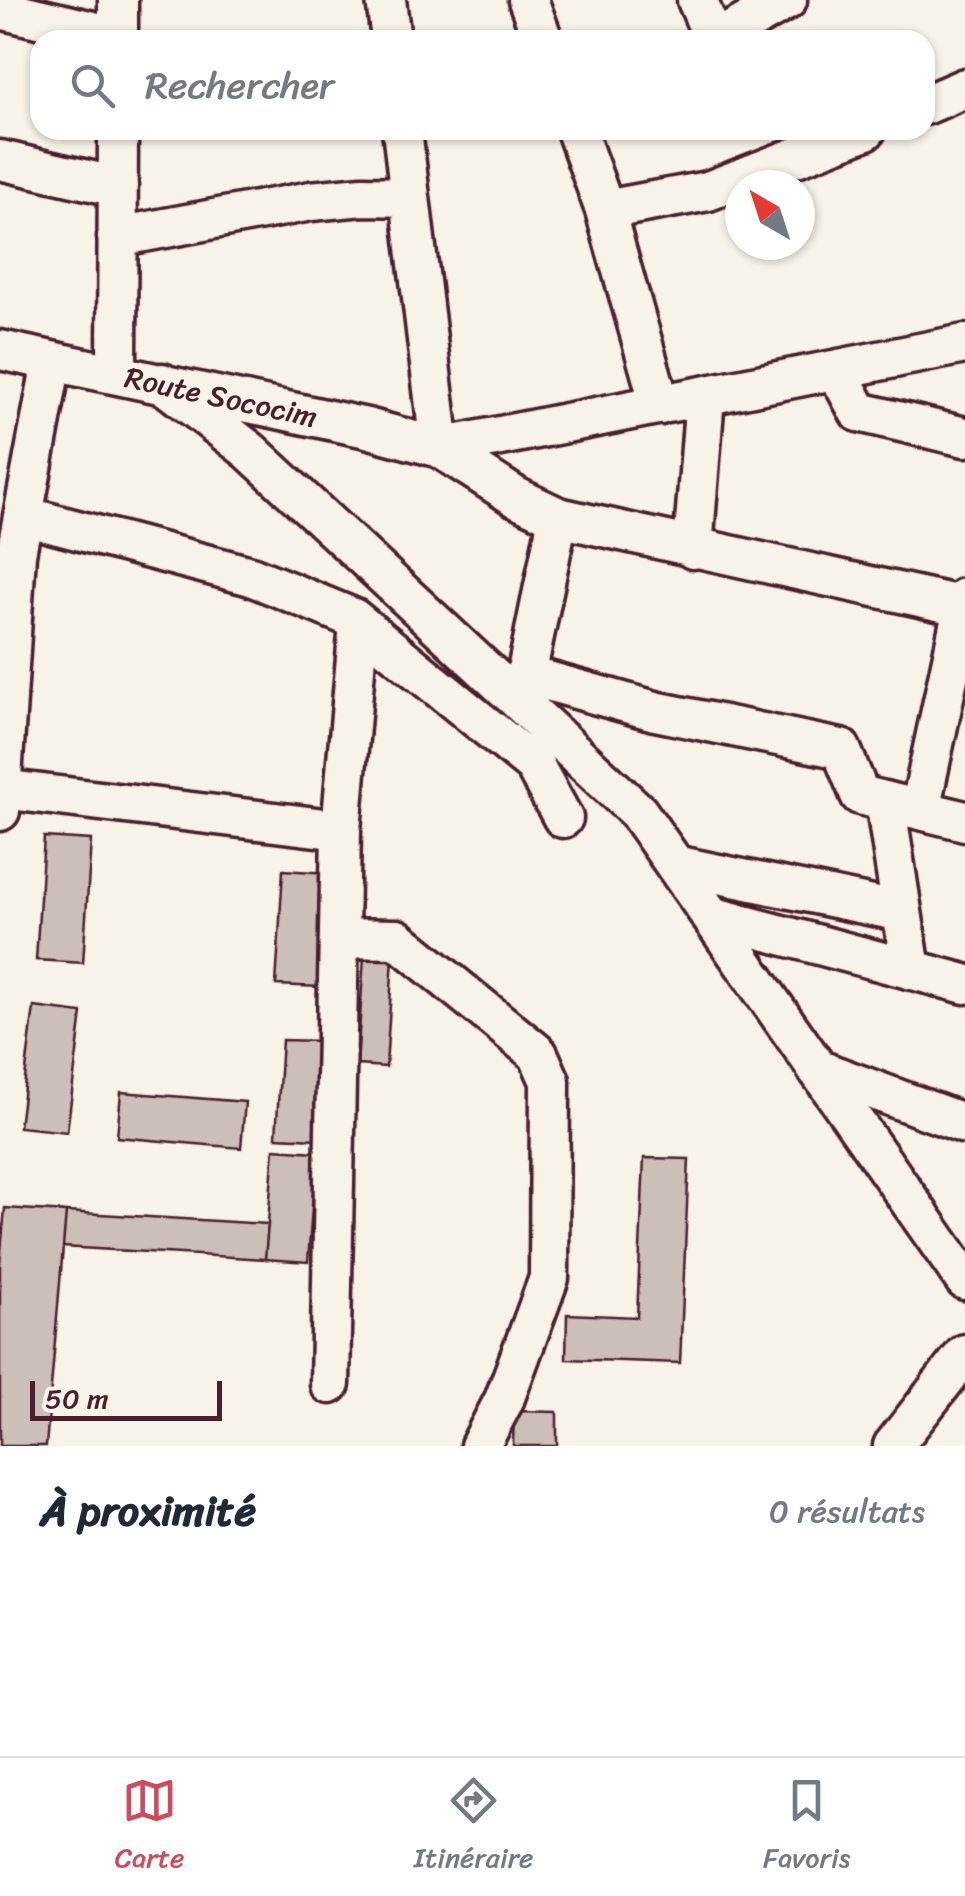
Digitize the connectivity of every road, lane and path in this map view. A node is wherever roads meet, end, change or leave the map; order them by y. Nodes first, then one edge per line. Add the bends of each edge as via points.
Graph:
1 (386, 0) edge
2 (528, 0) edge
3 (697, 0) edge
4 (787, 0) edge
5 (0, 9) edge
6 (118, 26) edge
7 (390, 30) edge
8 (539, 30) edge
9 (710, 30) edge
10 (733, 30) edge
11 (965, 88) edge
12 (935, 101) edge
13 (118, 140) edge
14 (403, 140) edge
15 (580, 140) edge
16 (840, 140) edge
17 (0, 160) edge
18 (118, 187) junction
19 (410, 196) junction
20 (605, 210) junction
21 (117, 237) junction
22 (965, 344) edge
23 (0, 350) edge
24 (52, 360) junction
25 (837, 371) junction
26 (117, 374) junction
27 (162, 383) junction
28 (705, 396) junction
29 (660, 404) junction
30 (965, 437) edge
31 (440, 448) junction
32 (24, 516) junction
33 (558, 517) junction
34 (692, 548) junction
35 (964, 604) edge
36 (358, 623) junction
37 (523, 690) junction
38 (1, 789) edge
39 (902, 805) junction
40 (0, 811) edge
41 (563, 818) dead end
42 (965, 821) edge
43 (341, 830) junction
44 (675, 864) junction
45 (902, 912) junction
46 (711, 916) junction
47 (339, 938) junction
48 (911, 970) junction
49 (965, 984) edge
50 (818, 1069) junction
51 (965, 1124) edge
52 (965, 1280) edge
53 (965, 1354) edge
54 (330, 1384) dead end
55 (480, 1446) edge
56 (892, 1446) edge

1 - 7 street
2 - 8 street
3 - 9 street
4 - 10 street
5 - 6 street
11 - 12 street
13 - 18 street
14 - 19 street
15 - 20 street
16 - 20 street via 708,190
17 - 18 street
18 - 21 street
19 - 21 street via 312,201
19 - 31 street
20 - 29 street
21 - 26 street
22 - 25 street
23 - 24 street, Route Sococim
24 - 26 street, Route Sococim
24 - 32 street
25 - 28 street
25 - 30 street via 859,412
26 - 27 street, Route Sococim
27 - 31 street, Route Sococim
27 - 37 street via 250,451
28 - 29 street
28 - 34 street
29 - 31 street
31 - 33 street
32 - 36 street via 251,576
32 - 38 street
33 - 34 street
33 - 37 street
34 - 35 street
35 - 39 street
36 - 41 street via 534,765
36 - 43 street
37 - 39 street via 841,749 860,795
37 - 44 street via 638,812
38 - 40 street
38 - 43 street
39 - 42 street
39 - 45 street
43 - 47 street
44 - 45 street
44 - 46 street
45 - 48 street
46 - 48 street
46 - 50 street
47 - 54 street
47 - 55 street via 396,939 538,1054 550,1081 549,1278
48 - 49 street
50 - 51 street
50 - 52 street
53 - 56 street

